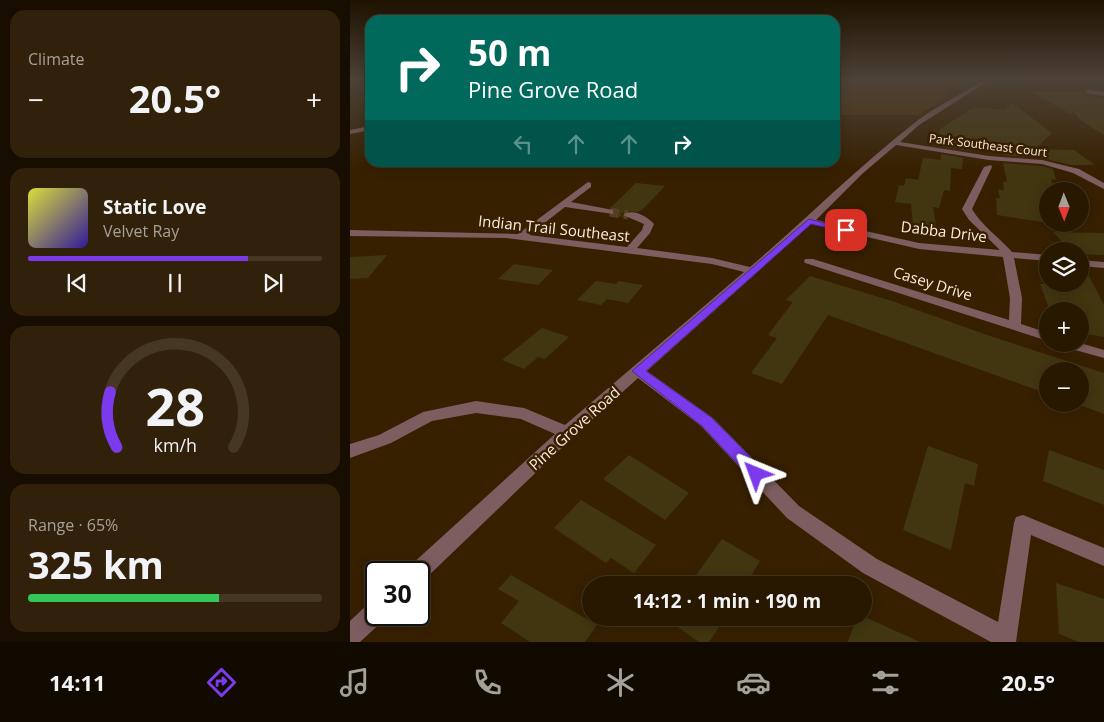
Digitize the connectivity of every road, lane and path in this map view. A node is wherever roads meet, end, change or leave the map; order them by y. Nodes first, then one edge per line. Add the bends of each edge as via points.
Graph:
1 (940, 110) edge
2 (365, 129) edge
3 (350, 132) edge
4 (894, 143) junction
5 (988, 167) dead end
6 (588, 185) dead end
7 (1104, 186) edge
8 (564, 204) junction
9 (610, 212) tunnel mouth
10 (628, 215) tunnel mouth
11 (809, 222) junction
12 (350, 233) edge
13 (520, 237) junction
14 (630, 251) junction
15 (1008, 253) junction
16 (1039, 257) edge
17 (809, 261) dead end
18 (1089, 264) edge
19 (1104, 265) edge
20 (753, 271) junction
21 (1015, 326) junction
22 (1039, 333) edge
23 (1089, 350) edge
24 (1104, 354) edge
25 (638, 371) junction
26 (567, 433) junction
27 (350, 451) edge
28 (1104, 557) edge
29 (430, 561) edge
30 (365, 622) edge
31 (350, 636) edge
32 (1005, 640) edge

1 - 4 street, Pine Grove Road
2 - 3 street
4 - 7 street, Park Southeast Court via 1057,165
4 - 11 street, Pine Grove Road via 859,172
5 - 15 street via 967,209
6 - 8 street
8 - 9 street
8 - 13 street
10 - 14 street via 649,224 648,231
11 - 15 street, Dabba Drive via 919,246
11 - 20 street, Pine Grove Road
12 - 13 street, Indian Trail Southeast
13 - 14 street, Indian Trail Southeast
14 - 20 street, Indian Trail Southeast via 712,261
15 - 16 street, Dabba Drive
15 - 21 street via 1016,298
17 - 21 street, Casey Drive
18 - 19 street
20 - 25 street, Pine Grove Road
21 - 22 street, Casey Drive
23 - 24 street
25 - 26 street, Pine Grove Road
25 - 32 street via 707,422 794,512 870,566
26 - 27 street via 524,414 476,407 428,416 384,439
26 - 29 street, Pine Grove Road
28 - 32 street via 1023,523
30 - 31 street

